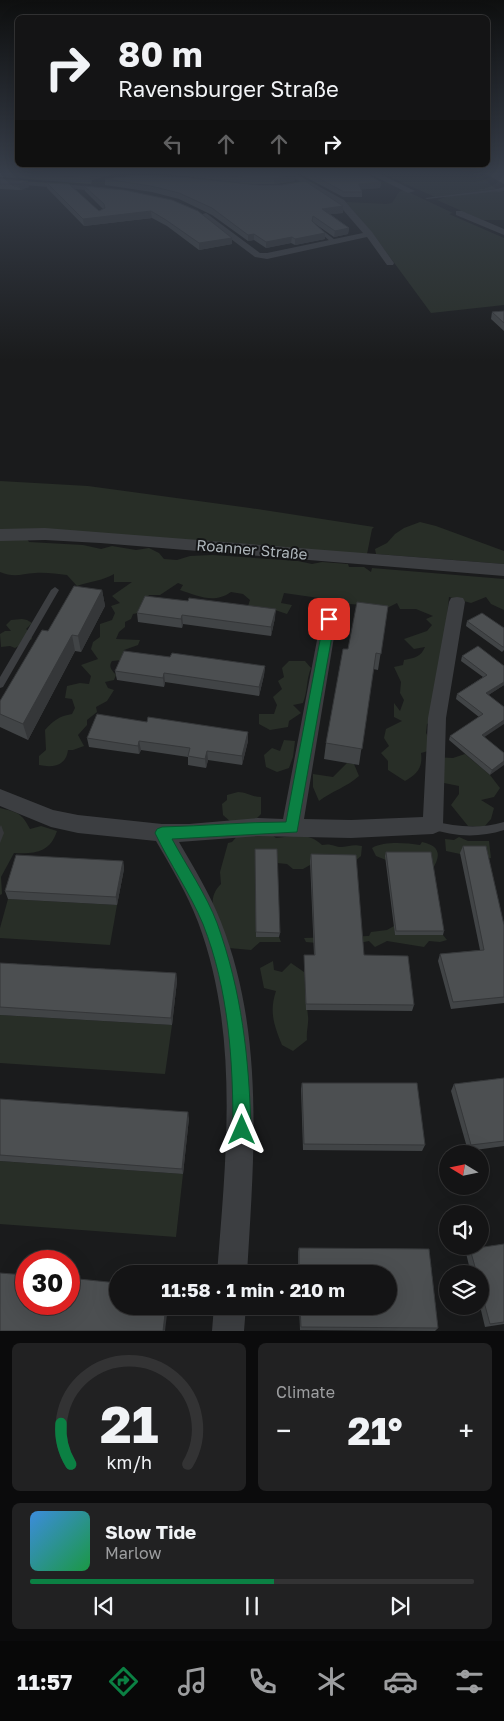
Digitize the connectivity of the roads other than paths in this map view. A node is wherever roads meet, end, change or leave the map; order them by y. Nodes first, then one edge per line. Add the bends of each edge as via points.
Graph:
1 (232, 236) edge
2 (327, 236) edge
3 (358, 236) edge
4 (371, 236) edge
5 (333, 241) junction
6 (390, 263) dead end
7 (0, 535) edge
8 (504, 570) edge
9 (55, 590) dead end
10 (457, 602) dead end
11 (329, 619) dead end
12 (0, 685) edge
13 (0, 798) edge
14 (432, 825) junction
15 (504, 826) edge
16 (292, 828) junction
17 (162, 833) junction
18 (233, 1265) edge
19 (229, 1315) edge
20 (228, 1331) edge

1 - 5 street via 258,255 267,256
2 - 5 lane
3 - 5 street
4 - 6 street
7 - 8 street, Roanner Straße via 86,536
9 - 12 lane
10 - 14 street via 437,718
11 - 16 street
13 - 17 street via 51,818 78,824
14 - 15 lane via 468,832 490,831
14 - 16 street via 366,829
16 - 17 street
17 - 18 street via 210,922 226,974 238,1042 242,1130
19 - 20 street

